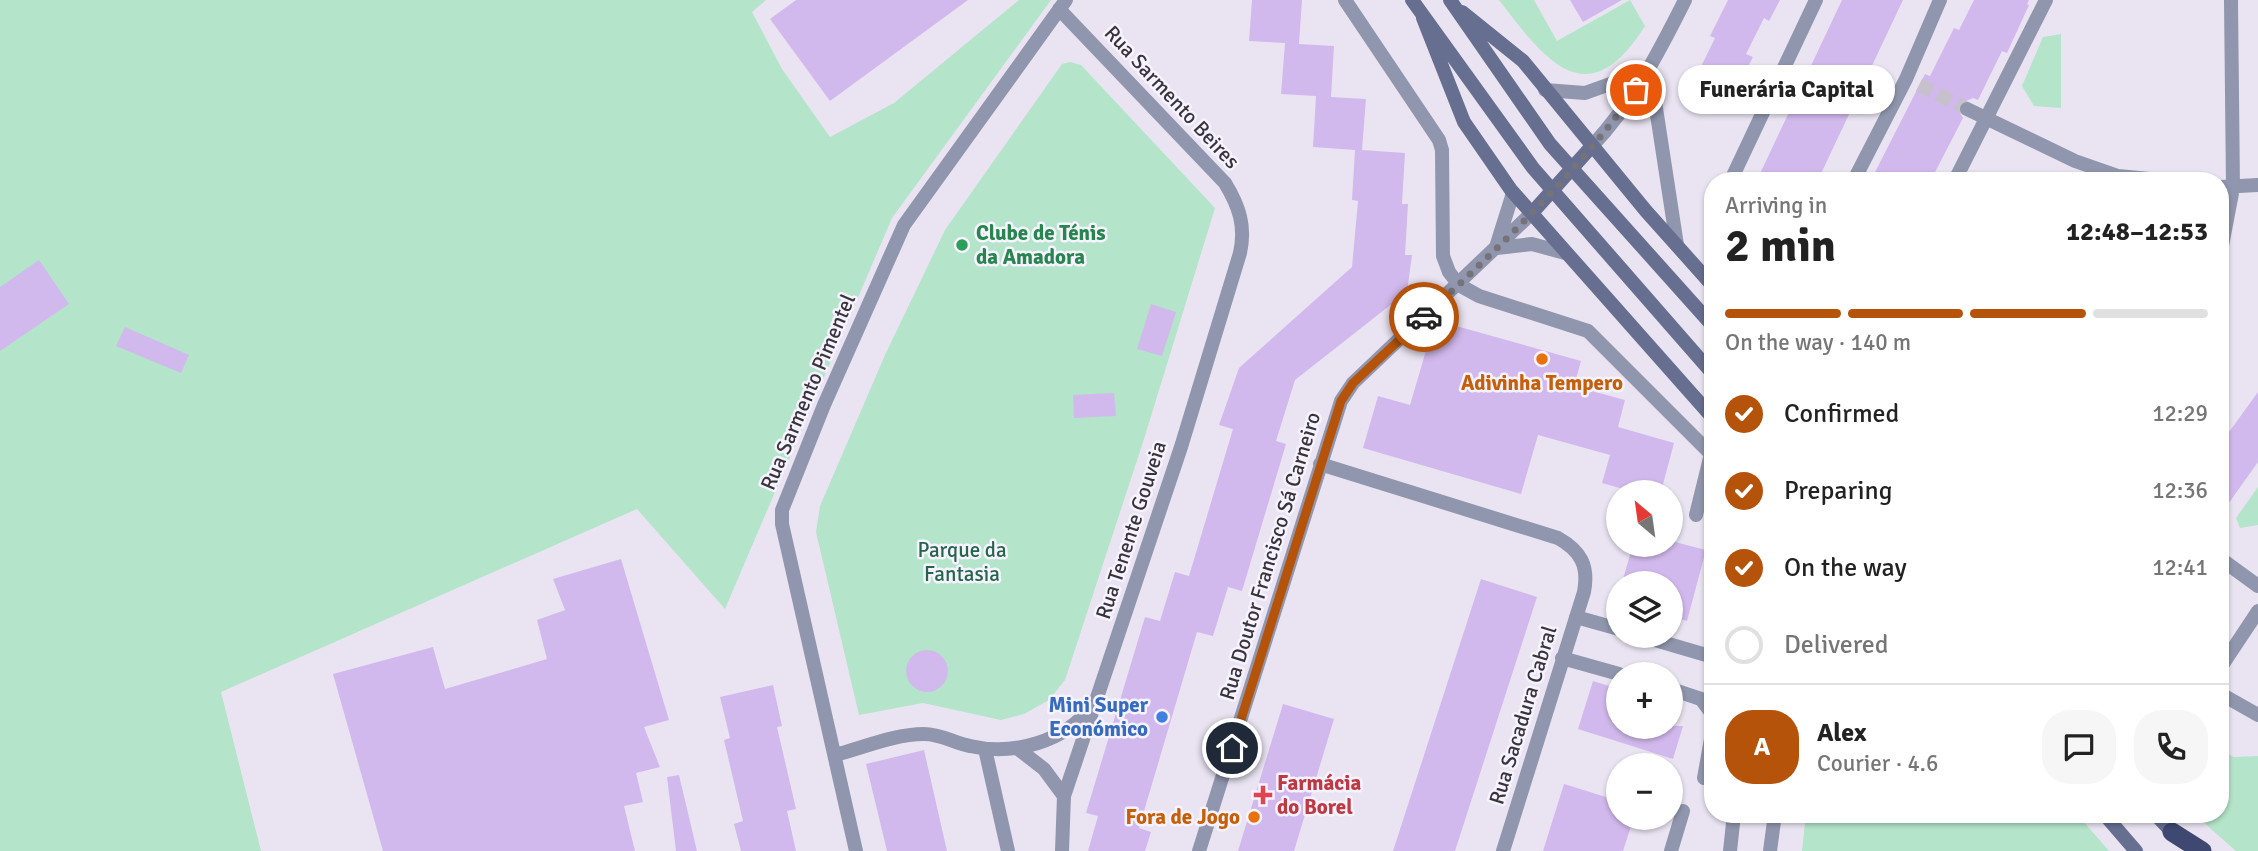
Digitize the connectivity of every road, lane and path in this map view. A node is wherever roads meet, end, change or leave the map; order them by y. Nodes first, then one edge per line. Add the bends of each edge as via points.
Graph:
1 (1345, 0) edge
2 (1412, 0) edge
3 (1685, 0) edge
4 (1816, 0) edge
5 (1940, 0) edge
6 (2046, 0) edge
7 (2231, 0) edge
8 (1451, 2) edge
9 (1063, 4) edge
10 (1423, 18) junction
11 (1650, 69) junction
12 (1545, 90) junction
13 (1967, 109) tunnel mouth
14 (1987, 119) junction
15 (1592, 146) junction
16 (1573, 169) junction
17 (1735, 172) edge
18 (1859, 172) edge
19 (1959, 172) edge
20 (2104, 172) edge
21 (2227, 172) edge
22 (2258, 185) edge
23 (2229, 188) edge
24 (1553, 191) junction
25 (1513, 193) junction
26 (1532, 213) junction
27 (1243, 221) joint
28 (1677, 245) junction
29 (1496, 249) junction
30 (1565, 253) junction
31 (1704, 276) edge
32 (1460, 285) junction
33 (1704, 316) edge
34 (1704, 364) edge
35 (1704, 408) edge
36 (1704, 447) edge
37 (1320, 464) junction
38 (1704, 482) edge
39 (1696, 515) dead end
40 (2229, 565) edge
41 (2258, 586) edge
42 (2258, 611) edge
43 (1576, 617) junction
44 (1606, 625) edge
45 (1683, 648) edge
46 (1704, 654) edge
47 (2229, 655) edge
48 (1563, 658) junction
49 (1606, 670) edge
50 (1683, 693) edge
51 (1099, 696) junction
52 (2229, 699) edge
53 (1704, 703) edge
54 (2258, 715) edge
55 (1017, 748) junction
56 (985, 749) junction
57 (835, 755) junction
58 (1064, 796) junction
59 (1733, 823) edge
60 (1773, 823) edge
61 (2112, 823) edge
62 (2164, 823) edge
63 (1677, 830) edge
64 (2172, 832) junction
65 (856, 851) edge
66 (1008, 851) edge
67 (1062, 851) edge
68 (1199, 851) edge
69 (1503, 851) edge
70 (1671, 851) edge
71 (1730, 851) edge
72 (1770, 851) edge
73 (2136, 851) edge
74 (2189, 851) edge
75 (2202, 851) edge

1 - 32 street via 1443,150 1443,256
2 - 10 main road
3 - 11 street
4 - 17 street
5 - 18 street via 1912,82
6 - 14 street
7 - 21 street
8 - 12 main road via 1523,61
8 - 16 main road via 1550,144
9 - 27 street, Rua Sarmento Beires via 1225,183
9 - 57 street, Rua Sarmento Pimentel via 904,225 782,510
10 - 24 main road
10 - 25 main road via 1464,122
11 - 12 street via 1585,93
11 - 15 street
11 - 28 street
12 - 15 main road
13 - 14 street
14 - 19 street
14 - 20 street
15 - 16 main road
15 - 28 main road
16 - 24 main road
16 - 33 main road
22 - 23 street
24 - 26 main road
24 - 34 main road
25 - 26 main road
25 - 29 street, Rua Doutor Francisco Sá Carneiro
26 - 29 street, Rua Doutor Francisco Sá Carneiro
26 - 30 main road
27 - 51 street, Rua Tenente Gouveia via 1241,253
28 - 31 main road
29 - 30 street via 1532,244
29 - 32 street, Rua Doutor Francisco Sá Carneiro
30 - 35 main road
32 - 36 street via 1479,296 1588,331
32 - 37 street, Rua Doutor Francisco Sá Carneiro via 1353,383 1341,401
37 - 43 street, Rua Sacadura Cabral via 1558,538 1581,557 1586,571
37 - 68 street, Rua Doutor Francisco Sá Carneiro
38 - 39 street
40 - 41 street
42 - 47 street
43 - 44 street
43 - 48 street, Rua Sacadura Cabral
45 - 46 street
48 - 49 street
48 - 69 street, Rua Sacadura Cabral
50 - 53 street
51 - 55 street via 1087,713 1061,733
51 - 58 street, Rua Tenente Gouveia
52 - 54 street
55 - 56 street
55 - 58 street via 1044,769
56 - 57 street via 940,735 918,734
56 - 66 street
57 - 65 street, Rua Sarmento Pimentel
58 - 67 street, Rua Tenente Gouveia
59 - 71 street
60 - 72 street
61 - 73 main road
62 - 64 main road
63 - 70 street
64 - 74 highway
64 - 75 highway

